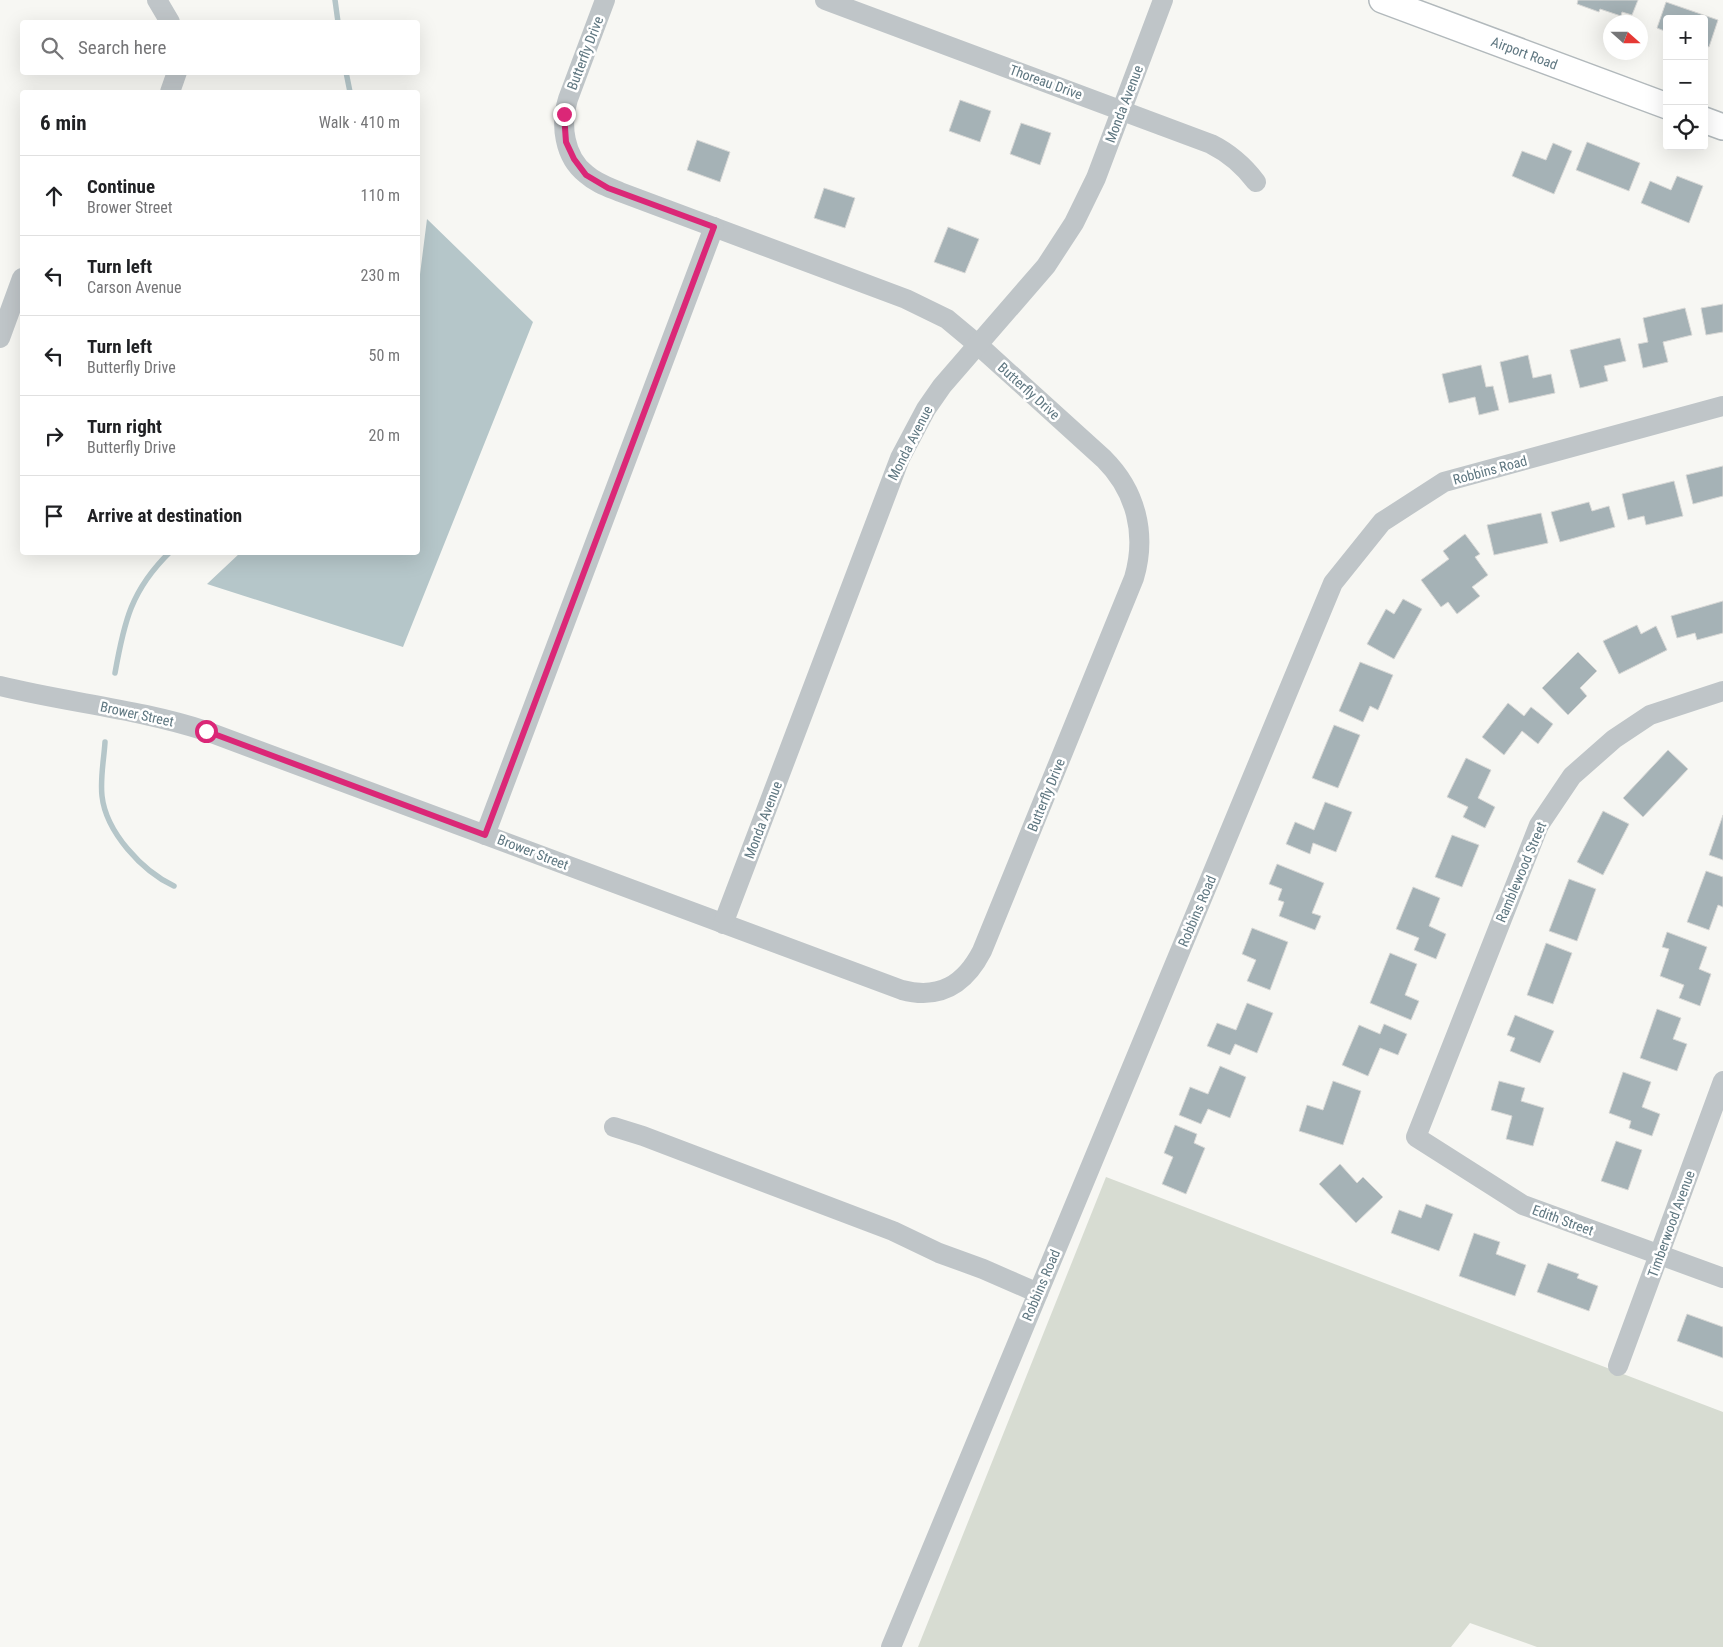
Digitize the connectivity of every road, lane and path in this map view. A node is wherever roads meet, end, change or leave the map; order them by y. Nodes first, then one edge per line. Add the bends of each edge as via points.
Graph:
1 (157, 0) edge
2 (605, 0) edge
3 (825, 0) edge
4 (1163, 0) edge
5 (1382, 0) edge
6 (169, 20) edge
7 (176, 75) edge
8 (171, 90) edge
9 (1664, 105) edge
10 (1122, 110) junction
11 (1708, 121) edge
12 (1723, 127) edge
13 (1256, 182) dead end
14 (714, 227) junction
15 (20, 283) edge
16 (0, 338) edge
17 (977, 344) junction
18 (1723, 406) edge
19 (0, 686) edge
20 (1723, 691) edge
21 (485, 835) junction
22 (724, 924) junction
23 (947, 989) joint
24 (1723, 1081) edge
25 (614, 1127) dead end
26 (1416, 1136) joint
27 (1660, 1256) junction
28 (1723, 1278) edge
29 (1038, 1293) junction
30 (1618, 1366) dead end
31 (891, 1647) edge

1 - 6 street
2 - 14 street, Butterfly Drive via 564,114 565,135 571,155 581,170 598,183
3 - 10 street, Thoreau Drive
4 - 10 street, Monda Avenue
5 - 9 main road, Airport Road
7 - 8 street
10 - 13 street, Thoreau Drive via 1224,150
10 - 17 street, Monda Avenue via 1090,192 1068,234 1046,266
11 - 12 main road
14 - 17 street, Butterfly Drive via 906,299 947,319
14 - 21 street
15 - 16 street
17 - 22 street, Monda Avenue via 934,398 900,458
17 - 23 street, Butterfly Drive via 1118,474 1135,511 1140,550 1134,578 982,951 967,974
18 - 29 street, Robbins Road via 1444,482 1382,522 1333,583
19 - 21 street, Brower Street via 147,714 192,726
20 - 26 street, Ramblewood Street via 1650,715 1614,738 1572,776 1538,824
21 - 22 street, Brower Street
22 - 23 street, Brower Street via 902,990 928,994
24 - 27 street, Timberwood Avenue
25 - 29 street via 893,1231
26 - 27 street, Edith Street via 1523,1205
27 - 28 street, Edith Street
27 - 30 street, Timberwood Avenue
29 - 31 street, Robbins Road

